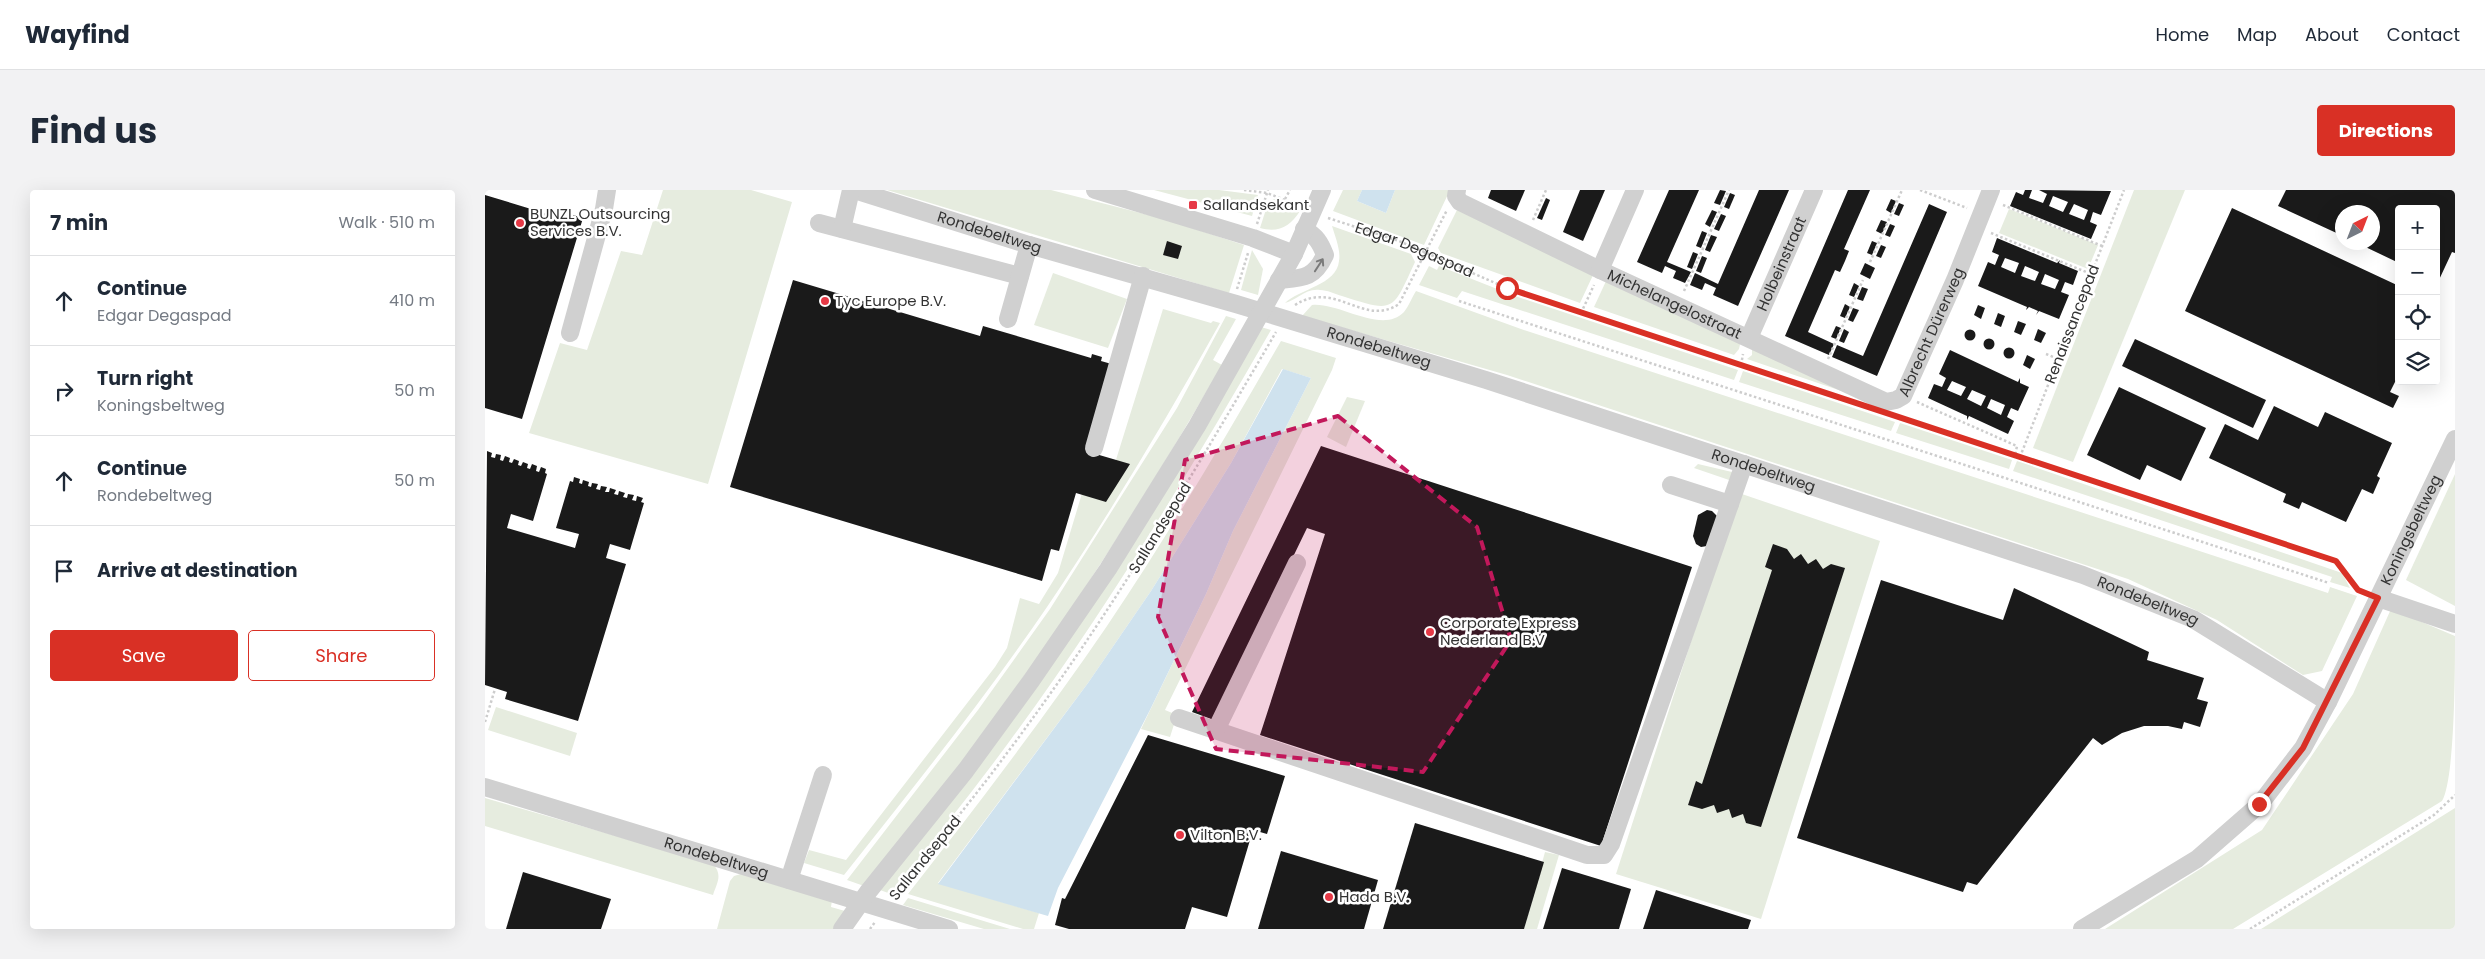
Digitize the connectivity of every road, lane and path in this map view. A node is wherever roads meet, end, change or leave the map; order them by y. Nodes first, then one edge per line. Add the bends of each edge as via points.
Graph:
1 (607, 190) edge
2 (852, 190) edge
3 (1095, 190) edge
4 (1244, 190) edge
5 (1290, 190) edge
6 (1322, 190) edge
7 (1546, 190) edge
8 (1635, 190) edge
9 (1729, 190) edge
10 (1814, 190) edge
11 (1902, 190) edge
12 (1920, 190) edge
13 (2124, 190) edge
14 (1456, 193) edge
15 (1285, 199) junction
16 (1984, 207) edge
17 (1312, 211) junction
18 (819, 223) dead end
19 (1530, 226) dead end
20 (842, 229) junction
21 (1304, 229) junction
22 (1029, 245) junction
23 (2102, 246) junction
24 (1294, 254) junction
25 (1425, 254) junction
26 (1870, 262) dead end
27 (1601, 270) junction
28 (2091, 274) junction
29 (1020, 276) junction
30 (1143, 276) junction
31 (1279, 280) junction
32 (1863, 280) dead end
33 (1681, 296) dead end
34 (1459, 302) dead end
35 (1260, 311) junction
36 (1581, 313) junction
37 (1008, 319) dead end
38 (1283, 319) junction
39 (570, 333) dead end
40 (1749, 338) junction
41 (2046, 354) dead end
42 (2058, 359) junction
43 (1827, 363) dead end
44 (1827, 393) dead end
45 (1903, 396) junction
46 (1893, 414) dead end
47 (2455, 439) edge
48 (1095, 448) dead end
49 (2015, 456) junction
50 (2019, 457) junction
51 (1744, 464) junction
52 (1671, 485) dead end
53 (1730, 504) junction
54 (1297, 563) dead end
55 (2329, 583) dead end
56 (2378, 598) junction
57 (2455, 624) edge
58 (495, 689) dead end
59 (2328, 702) junction
60 (1179, 718) dead end
61 (485, 722) edge
62 (1215, 730) junction
63 (823, 775) dead end
64 (485, 787) edge
65 (2455, 796) edge
66 (789, 880) junction
67 (860, 903) junction
68 (884, 909) junction
69 (842, 929) edge
70 (870, 929) edge
71 (949, 929) edge
72 (2082, 929) edge
73 (2250, 929) edge

1 - 39 street
2 - 20 street
2 - 22 street, Rondebeltweg
3 - 24 street via 1253,238
4 - 15 path, Edgar Degaspad
5 - 15 path
6 - 17 street
7 - 19 path
8 - 27 street
9 - 33 path
10 - 40 street, Holbeinstraat
11 - 26 path
12 - 16 path
13 - 23 path, Renaissancepad
14 - 25 path, Sallandsepad
14 - 27 street, Michelangelostraat via 1459,202
15 - 17 path, Edgar Degaspad
16 - 23 path
16 - 28 path
16 - 45 street, Albrecht Dürerweg
17 - 21 street
17 - 25 path, Edgar Degaspad
18 - 20 street
20 - 29 street
21 - 24 street
31 -> 21 street via 1302,278 1320,266 1325,255 1321,244 1315,235
22 - 29 street
22 - 30 street, Rondebeltweg
23 - 28 path, Renaissancepad
24 - 31 street
25 - 36 path, Edgar Degaspad via 1507,288
25 - 38 path, Sallandsepad via 1399,304 1389,311 1378,312 1319,296 1305,298
27 - 36 path
27 - 40 street, Michelangelostraat
28 - 42 path, Renaissancepad
29 - 37 street
30 - 35 street, Rondebeltweg
30 - 48 street
31 - 35 street
32 - 43 path
34 - 55 path
35 - 38 street, Rondebeltweg
35 - 67 street via 1197,426 1108,569 966,770
36 - 44 path, Edgar Degaspad
38 - 51 street, Rondebeltweg via 1477,377
38 - 68 path, Sallandsepad via 1175,506 1101,619 1007,754
40 - 45 street, Michelangelostraat via 1886,402
41 - 42 path
42 - 50 path, Renaissancepad
45 - 49 path, Albrecht Dürerweg via 2017,446
46 - 49 path
47 - 56 street, Koningsbeltweg
49 - 50 path
50 - 56 path via 2336,561 2358,590
51 - 53 street
51 - 59 street, Rondebeltweg via 2083,574 2193,618
52 - 53 street
53 - 62 street via 1611,844 1604,855 1597,857 1577,852
54 - 62 street
56 - 57 street
56 - 59 street, Koningsbeltweg
58 - 61 path
59 - 72 street via 2303,748 2259,804 2197,859
60 - 62 street
63 - 66 street
64 - 66 street, Rondebeltweg
65 - 73 path via 2435,815
66 - 67 street, Rondebeltweg
67 - 68 street, Rondebeltweg
67 - 69 street
68 - 70 path, Sallandsepad
68 - 71 street, Rondebeltweg

